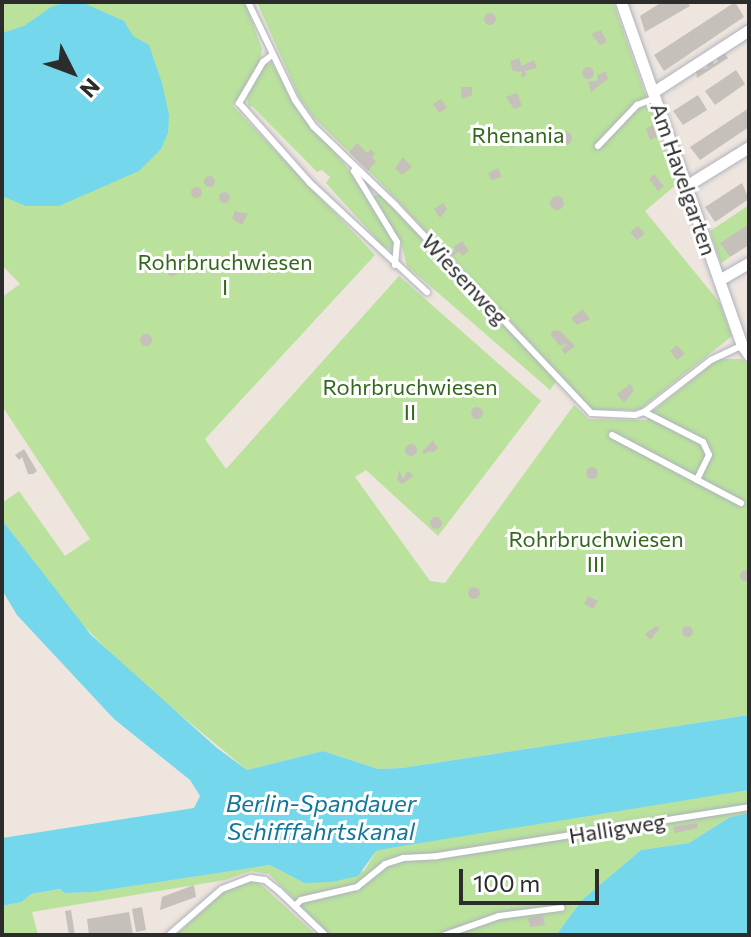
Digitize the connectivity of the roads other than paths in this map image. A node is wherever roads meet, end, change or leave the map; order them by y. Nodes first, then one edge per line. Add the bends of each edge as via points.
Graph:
1 (248, 2) edge
2 (621, 2) edge
3 (749, 30) edge
4 (272, 55) junction
5 (654, 95) junction
6 (598, 146) dead end
7 (749, 147) edge
8 (356, 169) junction
9 (686, 186) junction
10 (749, 263) edge
11 (395, 265) junction
12 (719, 280) junction
13 (427, 292) dead end
14 (746, 350) edge
15 (644, 412) junction
16 (612, 435) dead end
17 (697, 480) junction
18 (741, 503) dead end
19 (749, 807) edge
20 (295, 906) junction
21 (561, 908) dead end
22 (169, 935) edge
23 (325, 935) edge
24 (445, 935) edge

1 - 4 lane, Wiesenweg
2 - 5 street, Am Havelgarten
3 - 5 street
4 - 8 lane, Wiesenweg via 313,126
4 - 11 lane via 239,103 310,183
5 - 6 lane via 637,105
5 - 9 street, Am Havelgarten
7 - 9 street
8 - 11 lane via 397,242
8 - 15 lane, Wiesenweg via 591,413
9 - 12 street, Am Havelgarten
10 - 12 street
11 - 13 lane
12 - 14 street, Am Havelgarten
14 - 15 lane via 711,360
15 - 17 lane via 703,442 709,455
16 - 17 lane
17 - 18 lane
19 - 20 lane, Halligweg via 403,858 385,864 357,887
20 - 22 lane via 265,880 251,878 222,889
20 - 23 lane
21 - 24 lane via 499,916

